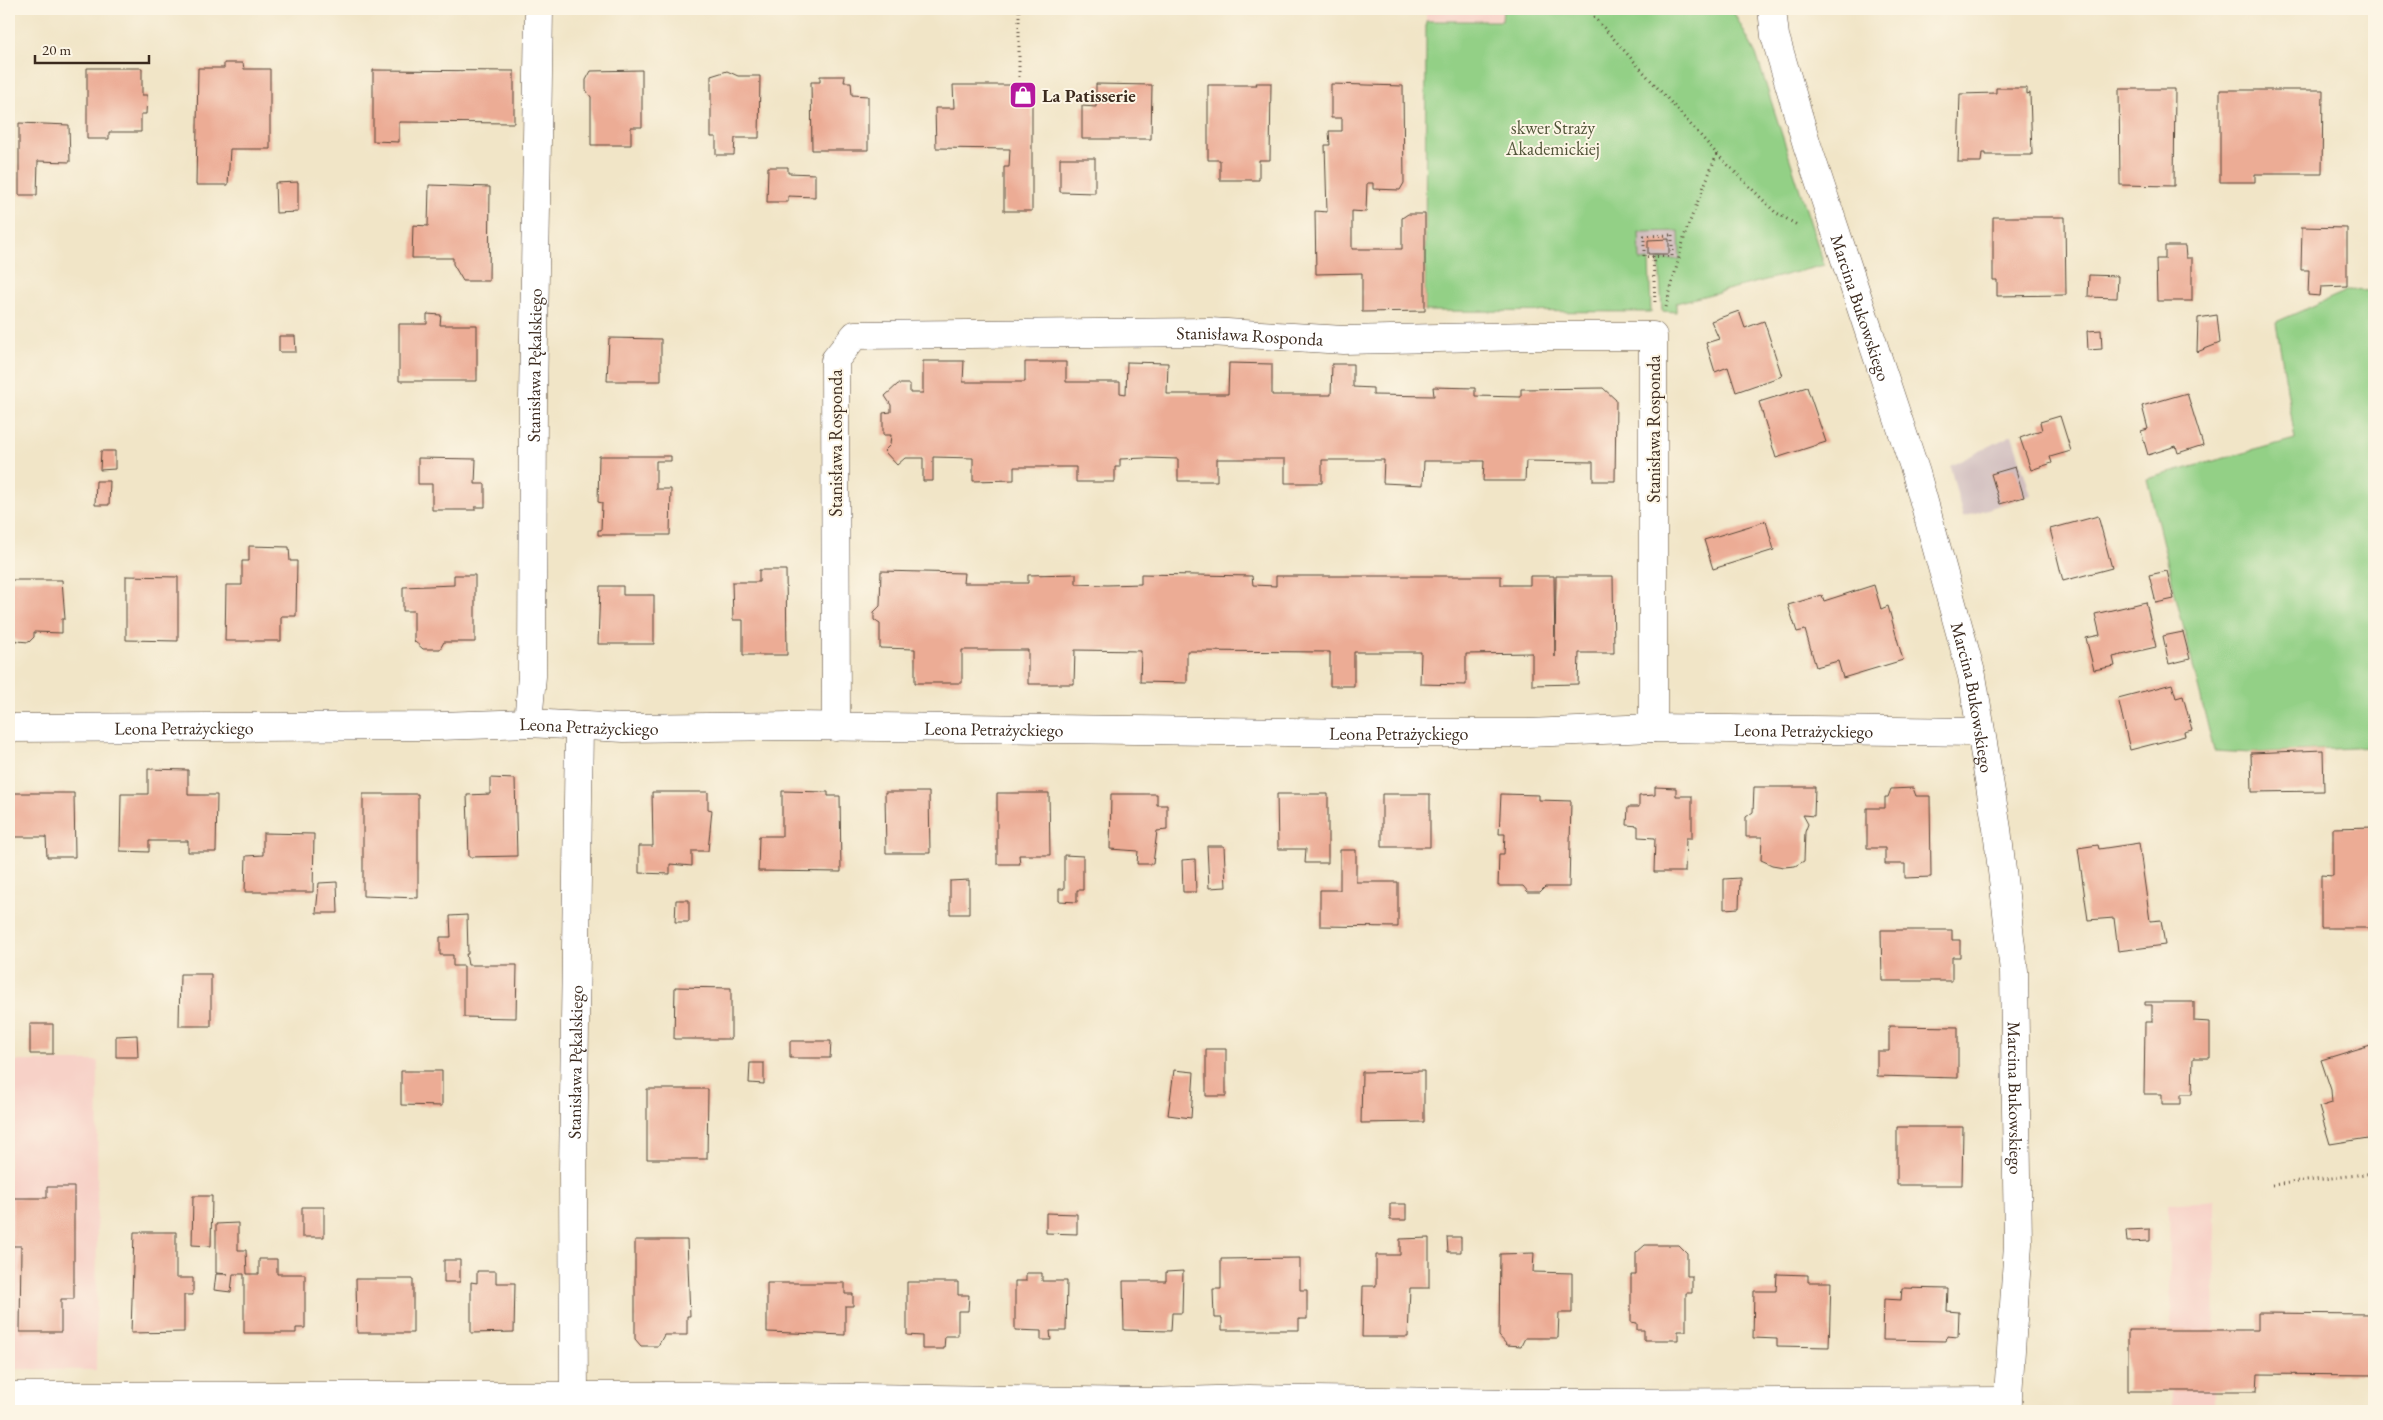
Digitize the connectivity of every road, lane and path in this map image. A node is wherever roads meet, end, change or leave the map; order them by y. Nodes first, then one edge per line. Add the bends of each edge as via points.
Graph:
1 (540, 9) edge
2 (1019, 9) edge
3 (1587, 9) edge
4 (1772, 9) edge
5 (1019, 77) dead end
6 (1717, 154) junction
7 (1802, 228) dead end
8 (1653, 256) junction
9 (1654, 324) junction
10 (528, 723) junction
11 (578, 727) junction
12 (836, 727) junction
13 (9, 728) edge
14 (1653, 728) junction
15 (1979, 732) junction
16 (2374, 1174) edge
17 (2272, 1186) dead end
18 (9, 1396) edge
19 (574, 1397) junction
20 (2008, 1406) edge

1 - 10 street, Stanisława Pękalskiego via 532,669
2 - 5 path
3 - 6 path
4 - 15 street, Marcina Bukowskiego via 1775,36 1807,145 1924,502 1972,676
6 - 7 path via 1775,212
6 - 9 path via 1686,231 1662,323
8 - 8 path via 1644,257 1644,236 1672,235 1672,256
8 - 9 path
9 - 12 street, Stanisława Rosponda via 1534,336 1344,340 1210,332 855,335 835,360
9 - 14 street, Stanisława Rosponda
10 - 11 street, Leona Petrażyckiego
10 - 13 street, Leona Petrażyckiego
11 - 12 street, Leona Petrażyckiego
11 - 19 street, Stanisława Pękalskiego
12 - 14 street, Leona Petrażyckiego via 1450,733
14 - 15 street, Leona Petrażyckiego
15 - 20 street, Marcina Bukowskiego via 1997,829 2014,971 2018,1244
16 - 17 path
18 - 19 street
19 - 20 street

